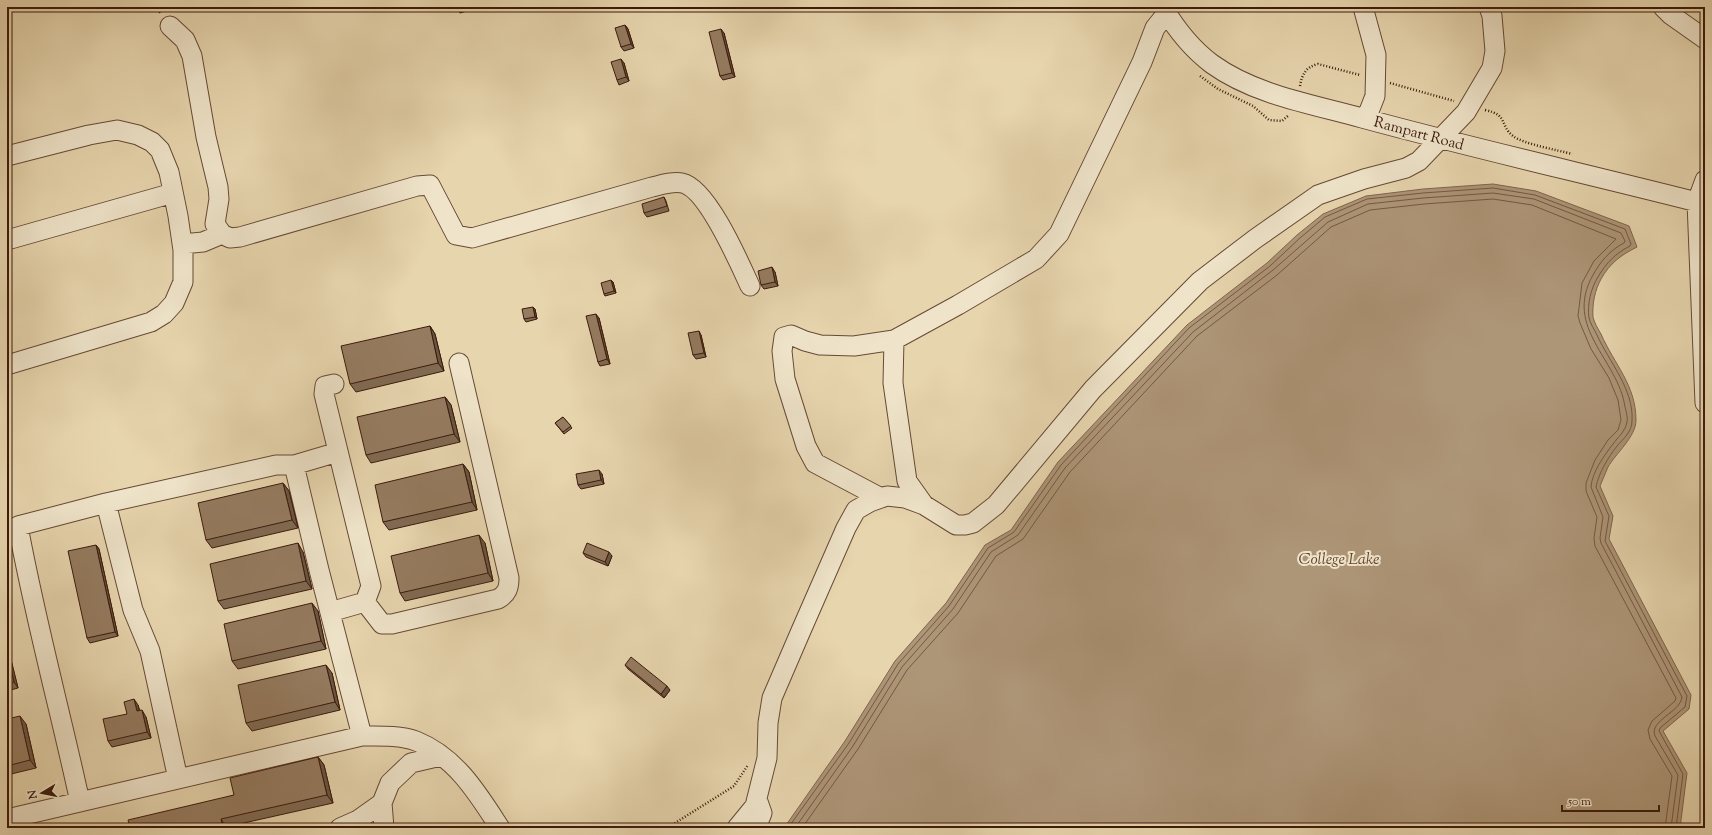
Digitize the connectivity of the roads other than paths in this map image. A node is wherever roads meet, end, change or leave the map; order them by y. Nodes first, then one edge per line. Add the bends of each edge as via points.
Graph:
1 (1363, 7) edge
2 (1489, 7) edge
3 (1663, 7) edge
4 (1165, 10) edge
5 (170, 26) dead end
6 (1705, 39) edge
7 (1366, 119) junction
8 (1439, 139) junction
9 (7, 156) edge
10 (1705, 180) edge
11 (173, 193) junction
12 (1701, 203) edge
13 (222, 234) junction
14 (7, 240) edge
15 (182, 244) junction
16 (750, 286) dead end
17 (894, 340) junction
18 (459, 363) dead end
19 (7, 365) edge
20 (334, 384) dead end
21 (1705, 404) edge
22 (338, 452) junction
23 (294, 465) junction
24 (882, 498) junction
25 (106, 503) junction
26 (924, 505) junction
27 (13, 527) edge
28 (365, 602) junction
29 (330, 612) junction
30 (362, 736) junction
31 (441, 756) junction
32 (178, 779) junction
33 (756, 798) junction
34 (80, 802) junction
35 (382, 803) junction
36 (7, 819) edge
37 (9, 828) edge
38 (340, 828) edge
39 (384, 828) edge
40 (500, 828) edge
41 (737, 828) edge
42 (756, 828) edge

1 - 7 street via 1376,56 1375,96
2 - 8 street via 1495,51 1492,68 1466,112
3 - 6 street
4 - 7 street, Rampart Road via 1192,46 1213,64 1242,81 1275,94
4 - 17 street via 1059,234 1036,259
5 - 13 street via 185,40 192,56 206,137 218,187 215,224
7 - 8 street, Rampart Road
8 - 12 street, Rampart Road
8 - 26 street via 1419,161 1406,168 1318,195 1200,281 1093,389 996,505 973,523 956,525
9 - 11 street via 117,130 138,135 152,142 160,150 169,172
10 - 12 street
11 - 14 street
11 - 15 street
12 - 21 street
13 - 15 street via 203,242
13 - 16 street via 230,238 240,237 417,186 430,185 456,235 472,238 668,183 683,183 696,191 706,204 726,235
15 - 19 street via 183,282 174,303 164,314 151,322
17 - 24 street via 854,346 820,345 804,342 791,335 784,337 782,351 794,407 806,446 815,463
17 - 26 street via 893,383 907,481
18 - 28 street via 509,578 507,591 498,599 392,624 382,624
20 - 22 street via 325,386 324,394
22 - 23 street
22 - 28 street via 371,586
23 - 25 street via 276,465
23 - 29 street
24 - 26 street via 906,498
24 - 33 street via 856,510 846,528 772,698 767,758
25 - 27 street
25 - 32 street via 133,610 150,651
27 - 34 street via 27,575
28 - 29 street
29 - 30 street
30 - 31 street via 387,736 415,741
30 - 32 street
31 - 35 street via 410,763 390,783
31 - 40 street via 470,783
32 - 34 street
33 - 41 street via 755,806
33 - 42 street via 762,813
34 - 36 street
35 - 38 street via 358,820
35 - 39 street
36 - 37 street

